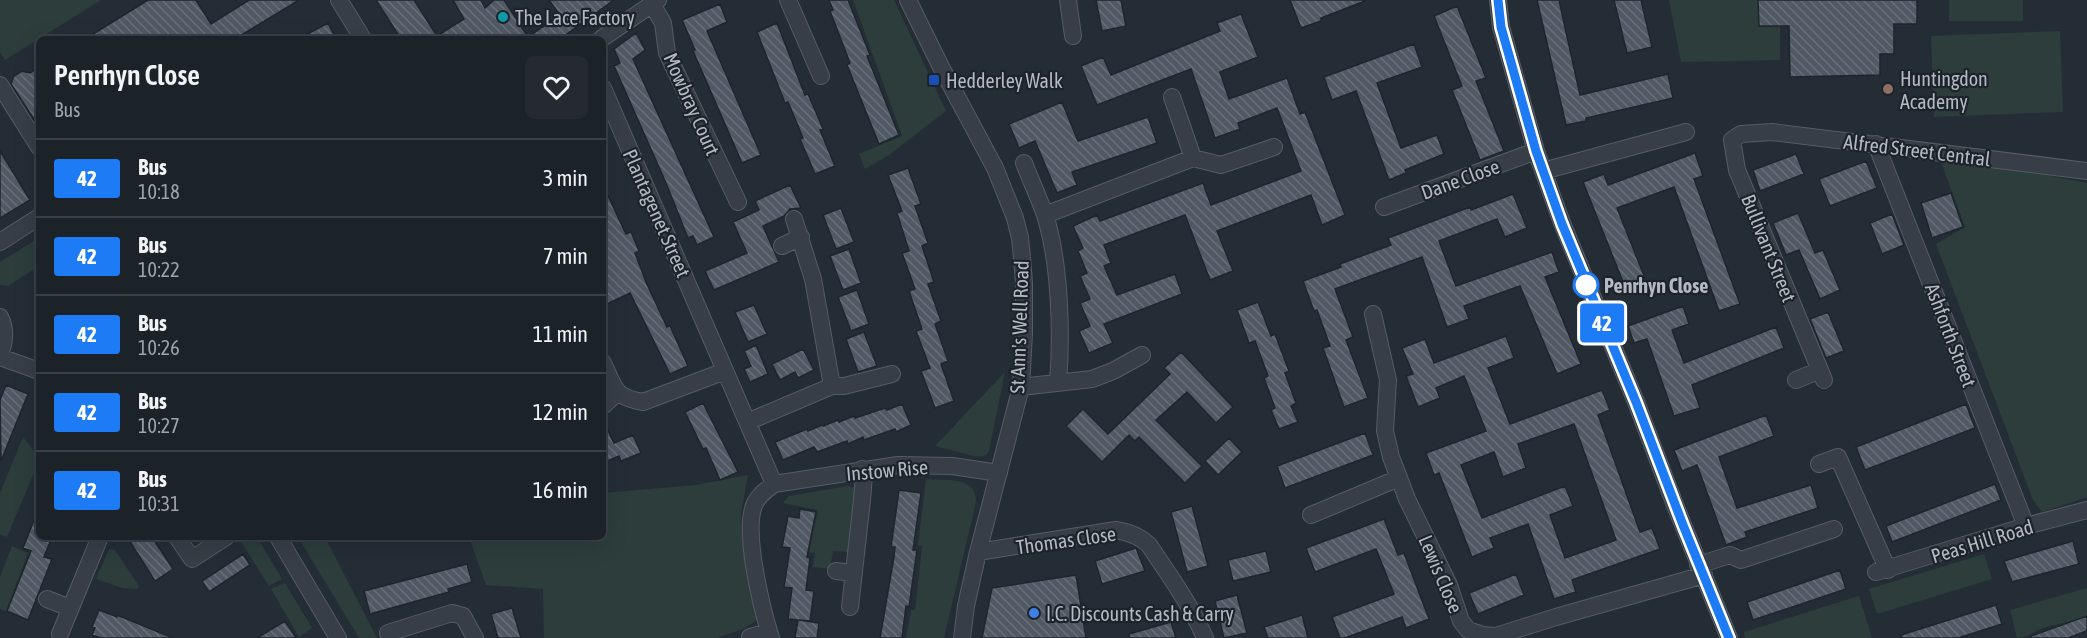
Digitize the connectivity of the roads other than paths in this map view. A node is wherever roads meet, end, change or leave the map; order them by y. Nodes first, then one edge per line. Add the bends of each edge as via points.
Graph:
1 (339, 0) edge
2 (788, 0) edge
3 (908, 0) edge
4 (1068, 0) edge
5 (1498, 0) edge
6 (655, 2) edge
7 (361, 36) edge
8 (606, 36) edge
9 (1073, 36) dead end
10 (821, 76) dead end
11 (0, 85) edge
12 (606, 95) edge
13 (1172, 97) dead end
14 (1686, 132) dead end
15 (1748, 134) joint
16 (36, 142) edge
17 (1876, 144) junction
18 (1274, 147) dead end
19 (1536, 151) junction
20 (1193, 158) junction
21 (1024, 163) dead end
22 (1543, 171) junction
23 (2087, 171) edge
24 (1030, 179) junction
25 (1004, 190) junction
26 (738, 202) dead end
27 (1384, 207) dead end
28 (1045, 215) junction
29 (794, 219) dead end
30 (36, 220) edge
31 (801, 237) junction
32 (0, 242) edge
33 (782, 246) dead end
34 (1373, 314) dead end
35 (0, 317) edge
36 (728, 331) dead end
37 (712, 338) junction
38 (0, 355) edge
39 (1142, 355) dead end
40 (606, 369) edge
41 (36, 370) edge
42 (725, 371) junction
43 (892, 374) dead end
44 (1796, 380) dead end
45 (1058, 383) junction
46 (832, 386) junction
47 (1021, 387) junction
48 (617, 393) junction
49 (606, 403) edge
50 (748, 424) junction
51 (1819, 464) dead end
52 (862, 469) junction
53 (999, 473) junction
54 (1399, 478) junction
55 (774, 484) junction
56 (2087, 510) edge
57 (1311, 515) dead end
58 (2026, 526) junction
59 (1834, 529) dead end
60 (99, 540) edge
61 (179, 540) edge
62 (221, 540) edge
63 (280, 540) edge
64 (978, 552) junction
65 (1701, 570) junction
66 (836, 571) dead end
67 (854, 573) junction
68 (47, 599) dead end
69 (70, 608) junction
70 (850, 608) dead end
71 (388, 633) dead end
72 (60, 634) dead end
73 (770, 635) edge
74 (750, 637) edge
75 (338, 638) edge
76 (475, 638) edge
77 (962, 638) edge
78 (1205, 638) edge
79 (1729, 638) edge

1 - 7 street
2 - 10 street
3 - 25 street, St Ann's Well Road
4 - 9 street
5 - 19 street via 1501,27
6 - 8 street
6 - 26 street, Mowbray Court via 667,53
11 - 16 street
12 - 37 street, Plantagenet Street
13 - 20 street
14 - 22 street
15 - 17 street, Alfred Street Central via 1772,132
15 - 44 street, Bullivant Street via 1732,140 1737,170 1822,375
17 - 23 street, Alfred Street Central
17 - 58 street, Ashforth Street
18 - 20 street via 1221,165
19 - 22 street
19 - 27 street, Dane Close via 1402,194
20 - 28 street
21 - 24 street
22 - 65 street
24 - 25 street
24 - 28 street
25 - 47 street, St Ann's Well Road via 1015,218 1023,258
28 - 45 street via 1059,314
29 - 31 street
30 - 32 street
31 - 33 street
31 - 46 street via 813,279 809,298
34 - 54 street, Lewis Close via 1388,380 1385,431
35 - 38 street via 4,345
36 - 37 street
37 - 42 street, Plantagenet Street
38 - 41 street
39 - 45 street via 1092,379
40 - 48 street
42 - 48 street via 643,402
42 - 50 street, Plantagenet Street
43 - 46 street
45 - 47 street
46 - 50 street
47 - 53 street, St Ann's Well Road
48 - 49 street
50 - 55 street, Plantagenet Street
51 - 58 street, Peas Hill Road via 1838,457 1882,571
52 - 53 street, Instow Rise via 926,464
52 - 55 street, Instow Rise
52 - 67 street
53 - 64 street, St Ann's Well Road
54 - 57 street
54 - 65 street, Lewis Close via 1449,585 1461,621 1468,630 1483,635 1496,636
55 - 73 street via 761,493 754,506 750,534
56 - 58 street, Peas Hill Road
59 - 65 street, Lewis Close via 1741,560 1730,555
60 - 69 street
61 - 62 street via 192,559
63 - 75 street
64 - 77 street, St Ann's Well Road
64 - 78 street, Thomas Close via 1126,531 1149,545
65 - 79 street
66 - 67 street
67 - 70 street
68 - 69 street
69 - 72 street
71 - 76 street via 452,613 463,616
73 - 74 street

